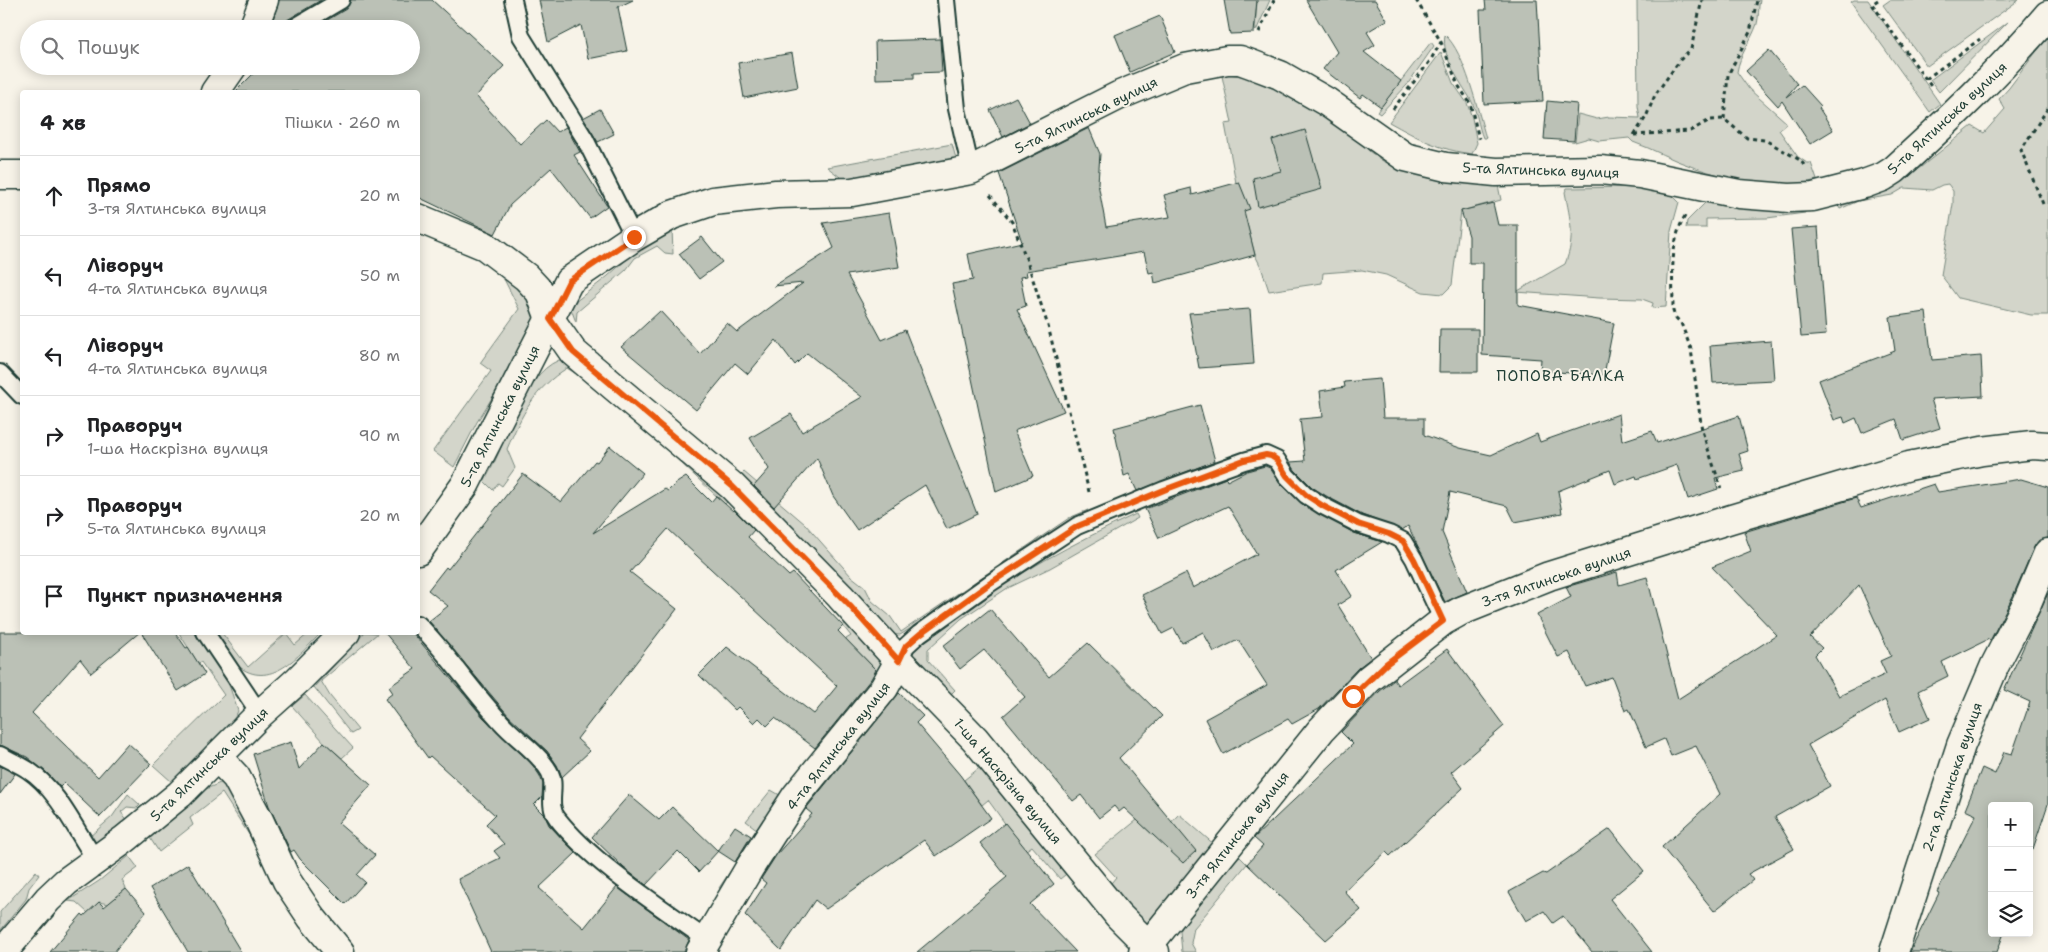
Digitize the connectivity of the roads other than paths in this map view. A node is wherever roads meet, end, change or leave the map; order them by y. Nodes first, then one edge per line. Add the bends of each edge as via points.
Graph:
1 (264, 0) edge
2 (341, 0) edge
3 (513, 0) edge
4 (946, 0) edge
5 (2048, 15) edge
6 (256, 20) edge
7 (307, 20) edge
8 (227, 75) edge
9 (216, 90) edge
10 (971, 170) junction
11 (0, 175) edge
12 (20, 175) edge
13 (420, 219) edge
14 (634, 237) junction
15 (550, 319) junction
16 (0, 373) edge
17 (20, 394) edge
18 (2048, 446) edge
19 (420, 548) edge
20 (2048, 553) edge
21 (1443, 621) junction
22 (420, 626) edge
23 (207, 635) edge
24 (343, 635) edge
25 (899, 661) junction
26 (260, 714) junction
27 (0, 755) edge
28 (217, 757) junction
29 (96, 860) junction
30 (703, 946) edge
31 (1148, 950) edge
32 (3, 952) edge
33 (340, 952) edge
34 (1894, 952) edge

1 - 6 street
2 - 7 lane
3 - 14 lane via 521,36 585,139
4 - 10 lane via 957,109
5 - 10 street, 5-та Ялтинська вулиця via 2011,58 1894,170 1883,177 1813,197 1738,194 1625,172 1483,170 1446,167 1404,157 1327,102 1280,75 1240,60 1184,68 1120,95
8 - 9 street
10 - 14 street, 5-та Ялтинська вулиця via 852,192 776,194 713,201 672,215
11 - 12 street
13 - 15 street, 1-ша Наскрізна вулиця via 477,242 506,260 540,292
14 - 15 street, 5-та Ялтинська вулиця via 569,281
15 - 19 street, 5-та Ялтинська вулиця via 465,485
15 - 25 street, 1-ша Наскрізна вулиця via 573,352 738,492
16 - 17 lane
18 - 21 street, 3-тя Ялтинська вулиця via 1982,451 1936,460 1731,519 1542,579
20 - 34 street, 2-га Ялтинська вулиця via 1961,745
21 - 25 lane, 4-та Ялтинська вулиця via 1403,541 1358,524 1317,502 1287,476 1277,460 1266,455 1244,460 1096,517 1069,531 920,634 906,646
21 - 31 street, 3-тя Ялтинська вулиця via 1369,679 1321,730
22 - 30 lane via 504,726 548,769 553,782 552,808 563,824 584,846
23 - 26 lane
24 - 26 street, 5-та Ялтинська вулиця
25 - 30 street, 4-та Ялтинська вулиця via 884,688 796,796
25 - 31 street, 1-ша Наскрізна вулиця via 985,750
26 - 28 street, 5-та Ялтинська вулиця
27 - 29 lane via 41,781 63,807
28 - 29 street, 5-та Ялтинська вулиця via 150,820
28 - 33 street via 236,777 286,881 310,917
29 - 32 street, 5-та Ялтинська вулиця via 48,899

